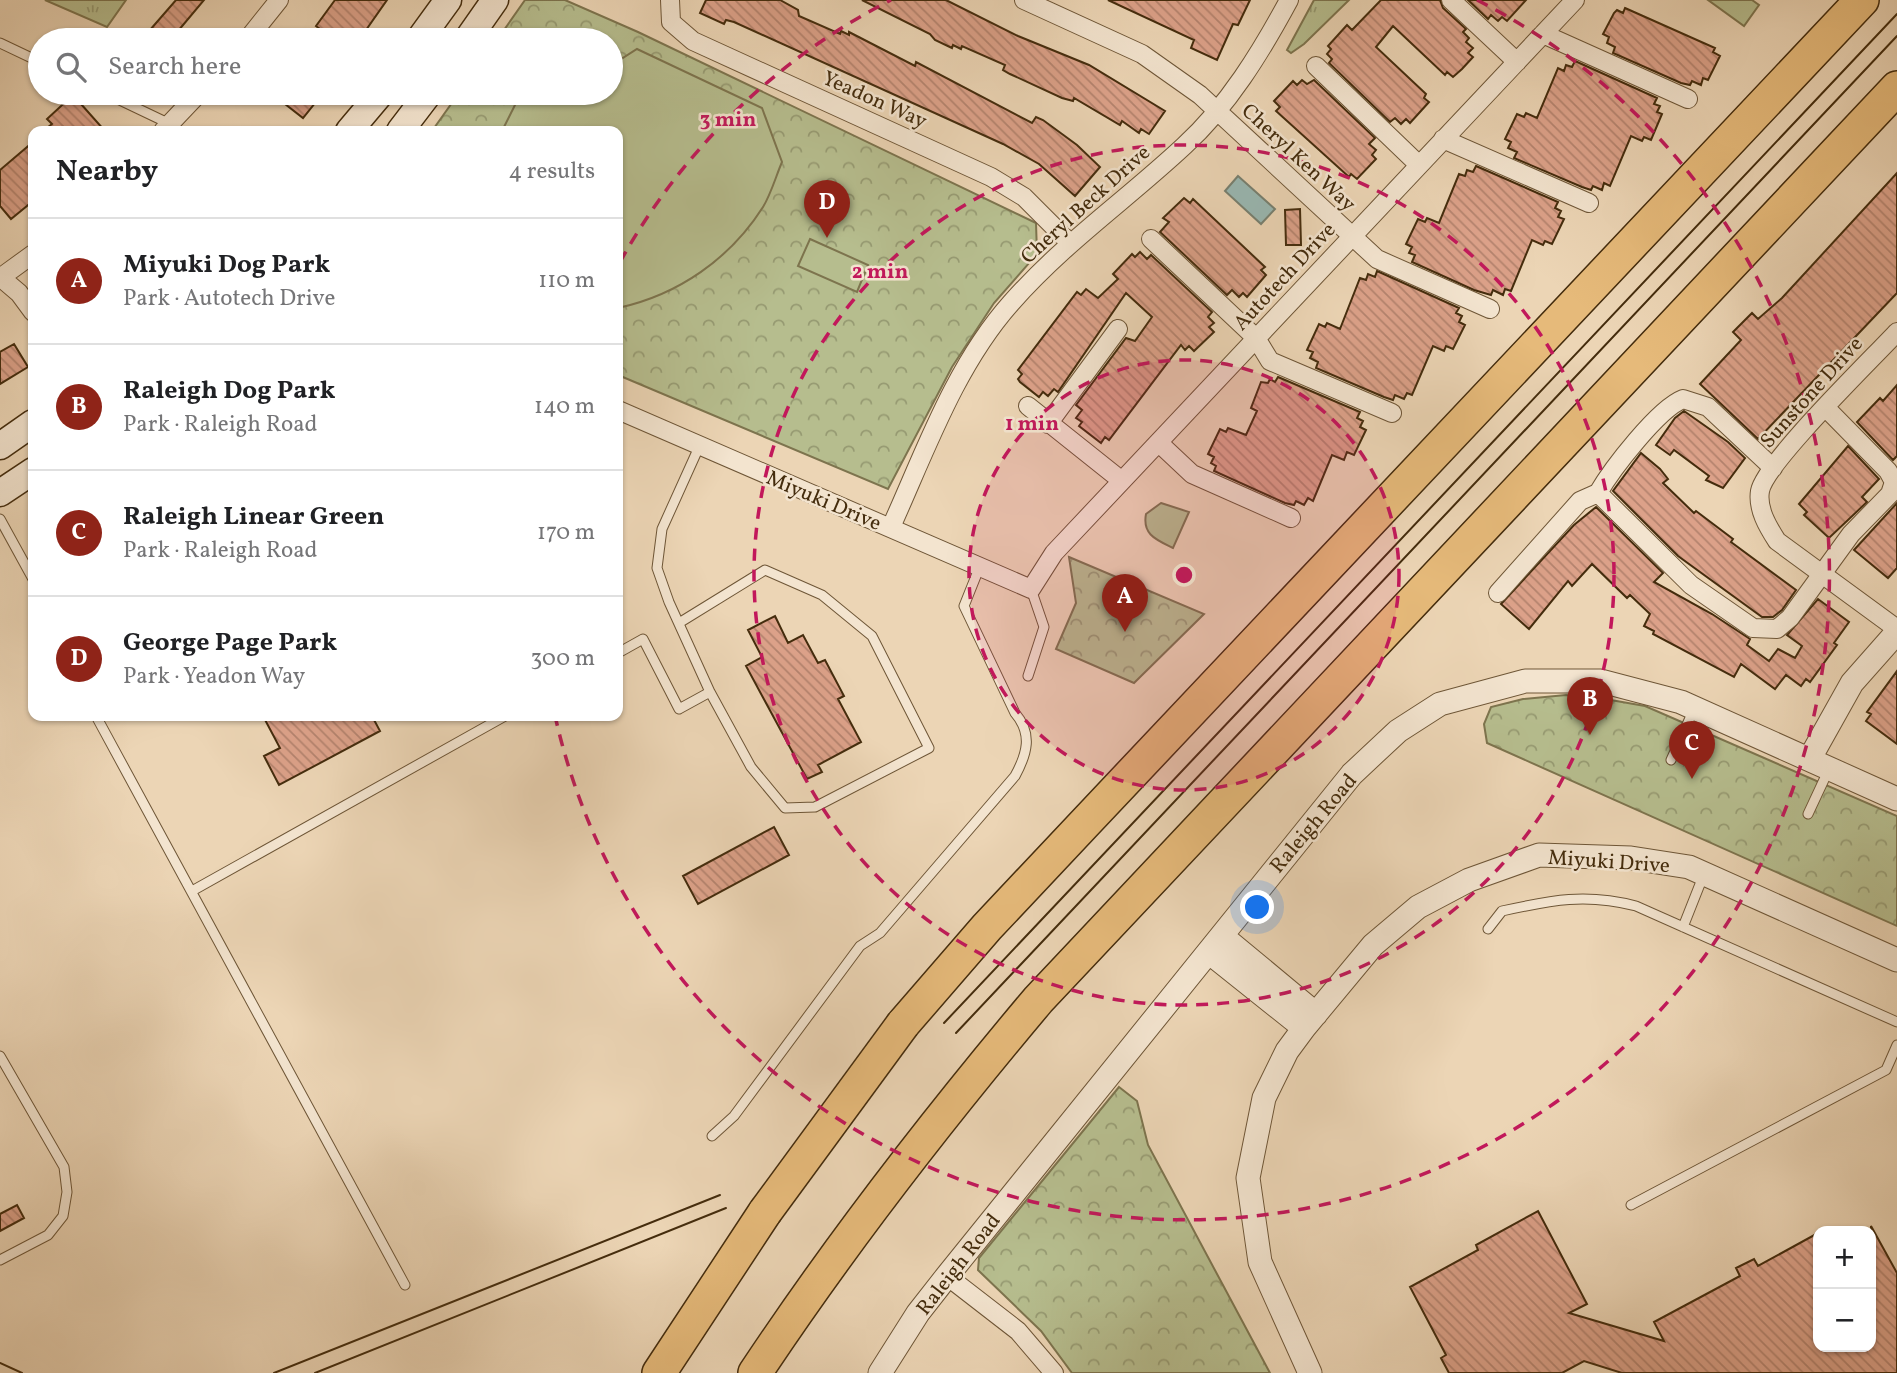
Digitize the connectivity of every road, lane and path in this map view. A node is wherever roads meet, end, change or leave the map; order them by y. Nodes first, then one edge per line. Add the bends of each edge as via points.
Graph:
1 (279, 0) edge
2 (448, 0) edge
3 (495, 0) edge
4 (670, 0) edge
5 (1024, 0) edge
6 (1289, 0) edge
7 (1451, 0) edge
8 (1575, 0) edge
9 (1862, 0) edge
10 (257, 28) edge
11 (428, 28) edge
12 (475, 28) edge
13 (1543, 34) junction
14 (0, 43) edge
15 (28, 56) edge
16 (1517, 62) junction
17 (1316, 66) dead end
18 (1897, 88) edge
19 (1688, 99) dead end
20 (125, 105) edge
21 (188, 105) edge
22 (371, 105) edge
23 (420, 105) edge
24 (1216, 110) junction
25 (162, 126) edge
26 (168, 126) edge
27 (353, 126) edge
28 (404, 126) edge
29 (1443, 139) junction
30 (1419, 165) junction
31 (1589, 203) dead end
32 (1352, 237) junction
33 (1152, 239) dead end
34 (1069, 242) junction
35 (28, 258) edge
36 (0, 278) edge
37 (28, 305) edge
38 (1490, 309) dead end
39 (1118, 329) dead end
40 (1897, 332) edge
41 (1256, 338) junction
42 (1028, 406) dead end
43 (1826, 408) junction
44 (623, 412) edge
45 (1392, 413) dead end
46 (1048, 424) junction
47 (28, 426) edge
48 (1159, 443) junction
49 (0, 446) edge
50 (699, 447) junction
51 (1773, 468) junction
52 (28, 474) edge
53 (1122, 481) junction
54 (0, 493) edge
55 (1598, 493) junction
56 (1291, 518) dead end
57 (0, 519) edge
58 (891, 527) junction
59 (980, 566) junction
60 (28, 570) edge
61 (1822, 575) junction
62 (1031, 589) junction
63 (1498, 593) dead end
64 (679, 623) junction
65 (1897, 630) edge
66 (623, 650) edge
67 (1028, 676) dead end
68 (710, 692) junction
69 (1695, 708) junction
70 (99, 721) edge
71 (496, 721) edge
72 (1671, 760) dead end
73 (1820, 762) junction
74 (1897, 799) edge
75 (1808, 814) dead end
76 (1704, 874) junction
77 (192, 891) junction
78 (1683, 927) junction
79 (1488, 929) dead end
80 (1216, 945) junction
81 (1897, 960) edge
82 (1310, 1021) junction
83 (1897, 1022) edge
84 (1897, 1045) edge
85 (0, 1056) edge
86 (712, 1136) dead end
87 (1631, 1205) dead end
88 (0, 1260) edge
89 (947, 1276) junction
90 (405, 1285) dead end
91 (659, 1373) edge
92 (755, 1373) edge
93 (880, 1373) edge
94 (1054, 1373) edge
95 (1310, 1373) edge

1 - 10 street
2 - 11 main road
3 - 12 main road
4 - 34 street, Yeadon Way via 671,22 693,41 991,177 1024,197
5 - 24 street, Cheryl Ken Way via 1142,54
6 - 24 street, Cheryl Beck Drive via 1268,39
7 - 16 street
8 - 13 street, Autotech Drive
9 - 91 highway, bridge via 1031,880 903,1024 765,1212
13 - 16 street, Autotech Drive
13 - 19 street
14 - 15 lane
16 - 29 street, Autotech Drive
17 - 30 street
18 - 92 highway via 1038,1000 877,1198
20 - 25 lane
21 - 26 street
22 - 27 main road
23 - 28 main road
24 - 32 street, Cheryl Ken Way
24 - 34 street, Cheryl Beck Drive via 1185,145
29 - 30 street, Autotech Drive
29 - 31 street
30 - 32 street, Autotech Drive
32 - 38 street, Cheryl Ken Way via 1377,259
32 - 41 street, Autotech Drive
33 - 41 street
34 - 58 street, Cheryl Beck Drive via 1009,305 964,371
35 - 36 street
36 - 37 street
39 - 46 street
40 - 43 street, Sunstone Drive
41 - 45 street via 1270,361
41 - 48 street, Autotech Drive
42 - 46 street
43 - 51 street, Sunstone Drive
43 - 61 street via 1894,482 1890,494 1851,534
44 - 50 street, Miyuki Drive
46 - 53 street
47 - 49 main road
48 - 53 street, Autotech Drive
48 - 56 street via 1192,474
50 - 58 street, Miyuki Drive
50 - 64 lane via 662,530 657,568
51 - 55 street via 1708,407 1683,399 1610,471
51 - 61 street, Sunstone Drive via 1760,491 1764,522 1777,541
52 - 54 main road
53 - 62 street, Autotech Drive via 1054,553
55 - 61 street via 1691,585 1758,630 1777,629 1790,618
55 - 63 street via 1580,501
57 - 60 lane
58 - 59 street, Miyuki Drive
59 - 62 street, Miyuki Drive
59 - 86 lane via 964,606 1024,723 1026,756 1015,776 880,933 860,946 734,1116
61 - 65 street, Sunstone Drive
62 - 67 lane via 1044,627
64 - 68 lane
64 - 68 lane via 765,570 822,595 872,636 929,748 815,807 785,808 751,767
65 - 73 street via 1852,683
66 - 68 lane via 643,639 679,709
69 - 72 lane
69 - 73 street, Raleigh Road
69 - 80 street, Raleigh Road via 1601,681 1525,681 1440,704 1398,731 1352,774
70 - 77 lane
71 - 77 lane
73 - 74 street, Raleigh Road
73 - 75 lane
76 - 78 lane
76 - 81 street, Miyuki Drive
76 - 82 street, Miyuki Drive via 1689,867 1631,858 1539,855 1469,880 1418,907 1373,945
77 - 90 lane
78 - 79 lane via 1636,906 1577,898 1503,911
78 - 83 lane
80 - 82 street
80 - 89 street, Raleigh Road
82 - 95 street, Miyuki Drive via 1287,1051 1264,1098 1248,1178 1260,1262
84 - 87 lane via 1886,1070
85 - 88 lane via 64,1167 67,1192 63,1216 48,1235
89 - 93 street, Raleigh Road
89 - 94 street via 1018,1331

